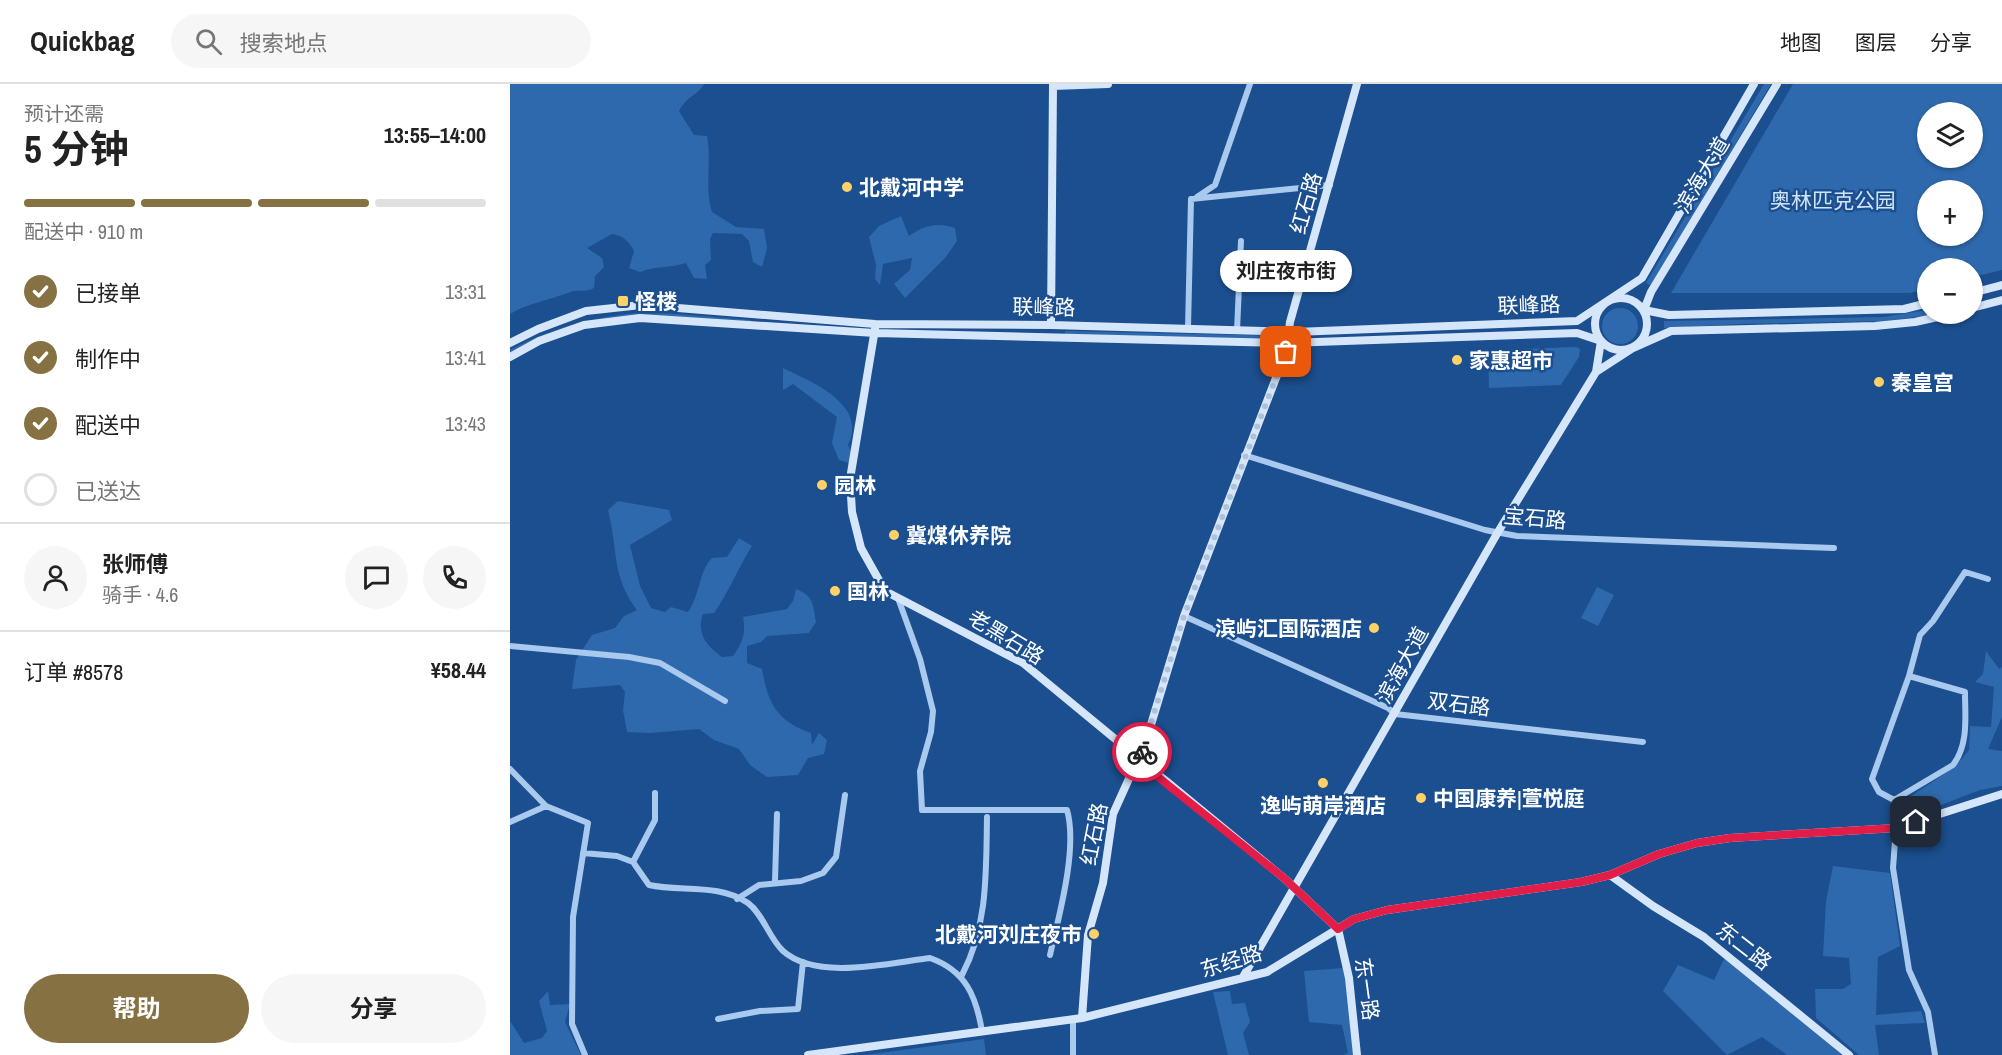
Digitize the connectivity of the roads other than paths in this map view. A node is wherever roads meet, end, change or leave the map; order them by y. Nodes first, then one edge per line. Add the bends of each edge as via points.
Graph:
1 (1108, 84) edge
2 (1250, 84) edge
3 (1357, 84) edge
4 (1754, 84) edge
5 (1777, 84) edge
6 (1053, 85) edge
7 (1330, 185) junction
8 (1191, 199) junction
9 (1241, 241) dead end
10 (2002, 285) edge
11 (1983, 290) edge
12 (2002, 300) edge
13 (1605, 303) junction
14 (1983, 305) edge
15 (1917, 306) edge
16 (1644, 310) junction
17 (1917, 322) edge
18 (1050, 325) junction
19 (1188, 328) junction
20 (875, 329) junction
21 (1237, 331) junction
22 (1288, 331) junction
23 (1050, 336) junction
24 (1601, 340) junction
25 (510, 343) edge
26 (1287, 343) junction
27 (1633, 348) junction
28 (510, 357) edge
29 (1596, 372) junction
30 (1244, 455) junction
31 (1498, 532) junction
32 (1834, 548) dead end
33 (1988, 579) dead end
34 (898, 598) junction
35 (1184, 616) junction
36 (510, 646) edge
37 (1909, 676) junction
38 (725, 701) dead end
39 (1395, 714) junction
40 (1643, 742) dead end
41 (1138, 761) junction
42 (510, 769) edge
43 (655, 793) dead end
44 (2002, 794) edge
45 (845, 795) dead end
46 (1894, 800) junction
47 (546, 806) junction
48 (777, 814) dead end
49 (987, 817) dead end
50 (510, 822) edge
51 (1896, 828) junction
52 (583, 853) junction
53 (633, 862) junction
54 (1610, 875) junction
55 (775, 881) junction
56 (1296, 889) junction
57 (737, 899) junction
58 (1338, 929) junction
59 (1050, 955) dead end
60 (803, 962) junction
61 (962, 975) junction
62 (1243, 977) junction
63 (1077, 1018) junction
64 (718, 1019) dead end
65 (982, 1031) junction
66 (585, 1055) edge
67 (807, 1055) edge
68 (1073, 1055) edge
69 (1358, 1055) edge
70 (1849, 1055) edge
71 (1935, 1055) edge

1 - 6 main road
2 - 8 street via 1215,185
3 - 7 main road, 红石路
4 - 13 main road, 滨海大道 via 1642,278
5 - 16 main road, 滨海大道
6 - 18 main road
7 - 8 street
7 - 22 main road, 红石路
8 - 19 street
9 - 21 street
10 - 11 main road
12 - 14 main road
13 - 16 main road via 1630,299
13 - 22 main road, 联峰路 via 1577,321
13 - 24 main road via 1595,325
15 - 16 main road via 1669,315
16 - 27 main road via 1647,327 1640,343
17 - 27 main road via 1671,331
18 - 19 main road, 联峰路
18 - 20 main road, 联峰路
18 - 23 street
19 - 21 main road, 联峰路
20 - 23 main road, 联峰路
20 - 25 main road, 联峰路 via 641,305 586,311
20 - 28 main road, 联峰路 via 640,318 584,325 539,341
20 - 34 main road, 老黑石路 via 850,479 852,512 861,548 885,591
21 - 22 main road, 联峰路
22 - 26 main road, 红石路
23 - 26 main road, 联峰路
24 - 26 main road, 联峰路 via 1577,333
24 - 27 main road via 1615,350
24 - 29 main road
26 - 30 main road, 红石路
27 - 29 main road
29 - 31 main road, 滨海大道
30 - 31 street, 宝石路
30 - 35 main road, 红石路
31 - 32 street, 宝石路 via 1516,536
31 - 39 main road, 滨海大道
33 - 37 street via 1965,572 1920,635
34 - 41 main road, 老黑石路 via 1023,663
34 - 59 street via 933,711 920,771 922,810 1067,810 1071,822 1064,895
35 - 39 street, 双石路
35 - 41 main road, 红石路
36 - 38 street via 660,663
37 - 46 street via 1872,779 1879,792
37 - 46 street via 1965,692 1965,733 1960,756 1953,765
39 - 40 street, 双石路
39 - 56 main road, 滨海大道
41 - 56 main road, 老黑石路
41 - 63 main road, 红石路 via 1113,814 1103,883 1088,935
42 - 47 street
43 - 53 street via 655,820
44 - 51 main road, 东经路
45 - 55 street via 836,857 830,865 823,873 801,881
46 - 51 street
47 - 50 street
47 - 52 street via 588,823
48 - 55 street
49 - 61 street via 986,897 978,937
51 - 54 main road, 东经路 via 1697,843
51 - 71 street via 1893,868 1909,970 1928,1012
52 - 53 street via 617,856
52 - 66 street via 573,917 572,1024
53 - 57 street via 649,885 708,890
54 - 58 main road, 东经路 via 1387,910 1354,919
54 - 70 main road, 东二路 via 1704,937
55 - 57 street via 759,885
56 - 58 main road, 老黑石路
56 - 62 main road, 滨海大道
57 - 60 street via 748,903 781,949
58 - 62 main road, 东经路 via 1267,972
58 - 69 main road, 东一路 via 1349,978
60 - 61 street via 847,967 930,958
60 - 64 street via 798,1009
61 - 65 street via 979,1012
62 - 63 main road, 东经路
63 - 65 main road, 东经路
63 - 68 street
65 - 67 main road, 东经路

